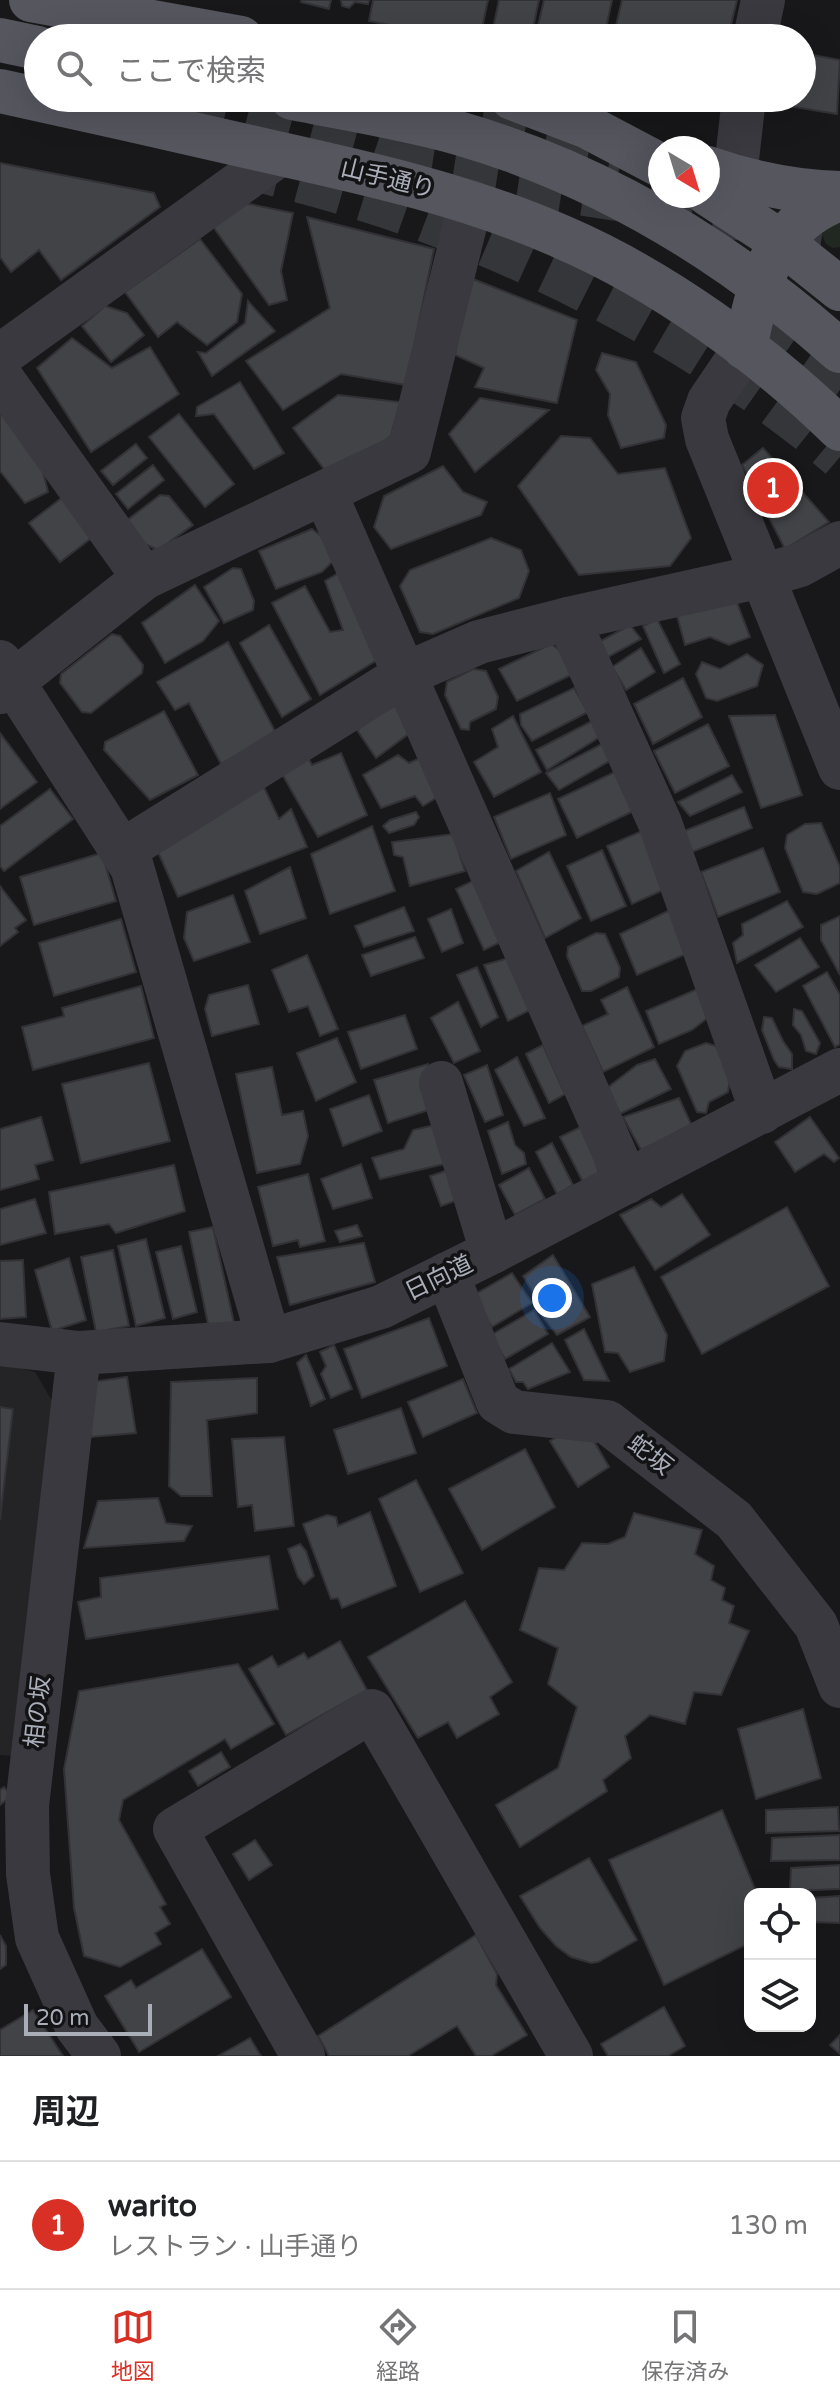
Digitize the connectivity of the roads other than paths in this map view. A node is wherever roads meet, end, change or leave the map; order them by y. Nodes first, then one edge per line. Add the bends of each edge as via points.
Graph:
1 (763, 0) edge
2 (58, 2) edge
3 (170, 24) edge
4 (758, 24) edge
5 (0, 40) edge
6 (24, 45) edge
7 (0, 91) edge
8 (24, 96) edge
9 (93, 112) edge
10 (358, 112) edge
11 (549, 112) edge
12 (739, 112) edge
13 (588, 127) junction
14 (648, 148) edge
15 (280, 154) junction
16 (648, 159) edge
17 (720, 171) edge
18 (720, 180) edge
19 (720, 183) edge
20 (840, 196) edge
21 (471, 201) junction
22 (780, 241) junction
23 (837, 282) edge
24 (745, 348) junction
25 (840, 351) edge
26 (0, 356) edge
27 (0, 376) edge
28 (840, 429) edge
29 (325, 493) junction
30 (840, 543) edge
31 (762, 576) junction
32 (144, 578) junction
33 (568, 619) junction
34 (406, 674) junction
35 (5, 678) edge
36 (840, 768) edge
37 (122, 851) junction
38 (840, 1070) edge
39 (441, 1083) dead end
40 (762, 1112) junction
41 (627, 1182) junction
42 (492, 1252) junction
43 (447, 1274) junction
44 (269, 1341) junction
45 (0, 1344) edge
46 (79, 1353) junction
47 (840, 1686) edge
48 (99, 2056) edge
49 (303, 2056) edge
50 (571, 2056) edge

1 - 4 street
2 - 3 main road
5 - 6 main road
7 - 8 main road, 山手通り
9 - 15 main road, 山手通り
10 - 25 main road, bridge via 457,133 553,165 643,209 717,254
11 - 13 main road
12 - 17 street
13 - 14 main road
13 - 16 main road
15 - 21 main road, 山手通り
15 - 26 street
18 - 20 main road
19 - 22 main road
20 - 22 main road via 802,218
21 - 24 main road, 山手通り via 566,238 678,300
21 - 29 street via 409,452
22 - 23 main road
22 - 24 main road via 756,296
23 - 24 main road
24 - 28 main road, 山手通り
24 - 31 street via 703,418
27 - 32 street
29 - 32 street
29 - 34 street
30 - 31 street via 800,565
31 - 33 street
31 - 36 street
32 - 35 street
33 - 34 street via 479,642
33 - 40 street via 660,823
34 - 37 street
34 - 41 street
35 - 37 street
37 - 44 street via 137,882
38 - 40 street, 日向道
39 - 42 street
40 - 41 street, 日向道
41 - 42 street, 日向道
42 - 43 street, 日向道
43 - 44 street, 日向道 via 381,1307
43 - 47 street, 蛇坂 via 498,1402 514,1412 607,1422 734,1520 816,1625
44 - 46 street, 日向道
45 - 46 street, 日向道
46 - 48 street, 相の坂 via 27,1806 28,1874 37,1938 77,2027
49 - 50 street via 175,1829 372,1711

